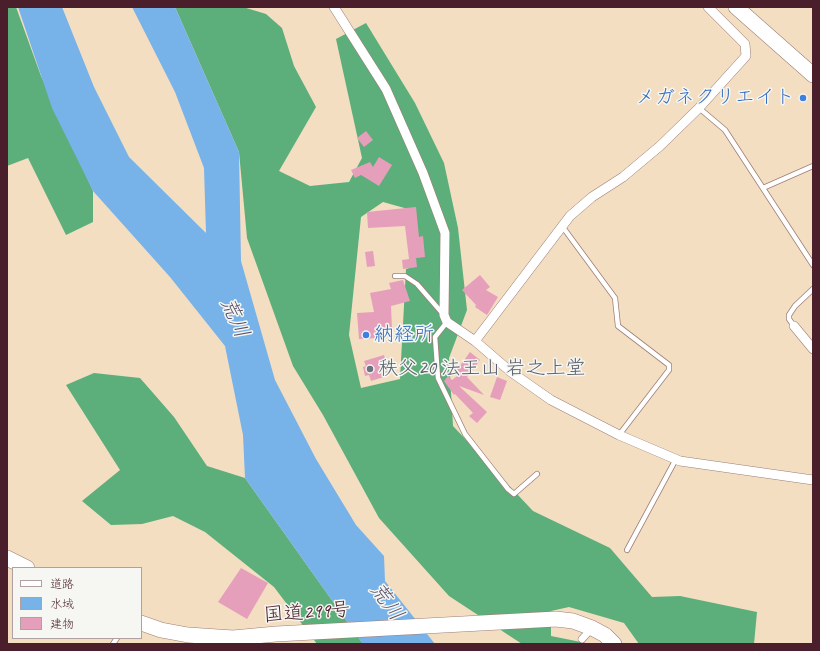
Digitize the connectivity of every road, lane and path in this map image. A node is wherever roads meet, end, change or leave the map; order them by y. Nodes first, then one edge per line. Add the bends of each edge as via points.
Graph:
1 (334, 7) edge
2 (708, 7) edge
3 (736, 7) edge
4 (813, 75) edge
5 (699, 108) junction
6 (813, 166) edge
7 (763, 188) junction
8 (562, 226) junction
9 (813, 265) edge
10 (395, 276) dead end
11 (813, 289) edge
12 (446, 319) junction
13 (794, 326) joint
14 (475, 342) junction
15 (813, 349) edge
16 (619, 435) junction
17 (676, 459) junction
18 (537, 474) dead end
19 (813, 480) edge
20 (628, 550) dead end
21 (7, 558) edge
22 (25, 567) edge
23 (142, 623) edge
24 (592, 628) junction
25 (582, 639) dead end
26 (614, 644) edge

1 - 12 street via 386,89 423,173 445,233
2 - 5 street via 745,44 746,56
3 - 4 main road
5 - 7 lane via 725,130
5 - 8 street via 623,178 592,197
6 - 7 lane
7 - 9 lane
8 - 14 street
8 - 16 lane via 615,298 618,326 669,365 669,370
10 - 12 lane via 405,276 417,284
11 - 13 lane via 789,315
12 - 14 street
12 - 18 lane via 435,337 438,378 466,434 514,494
13 - 15 street
14 - 16 street via 552,400
16 - 17 street
17 - 19 street via 701,465
17 - 20 lane
21 - 22 main road
23 - 24 main road, 国道299号 via 188,635 233,638 556,618
24 - 25 street
24 - 26 main road, 国道299号

